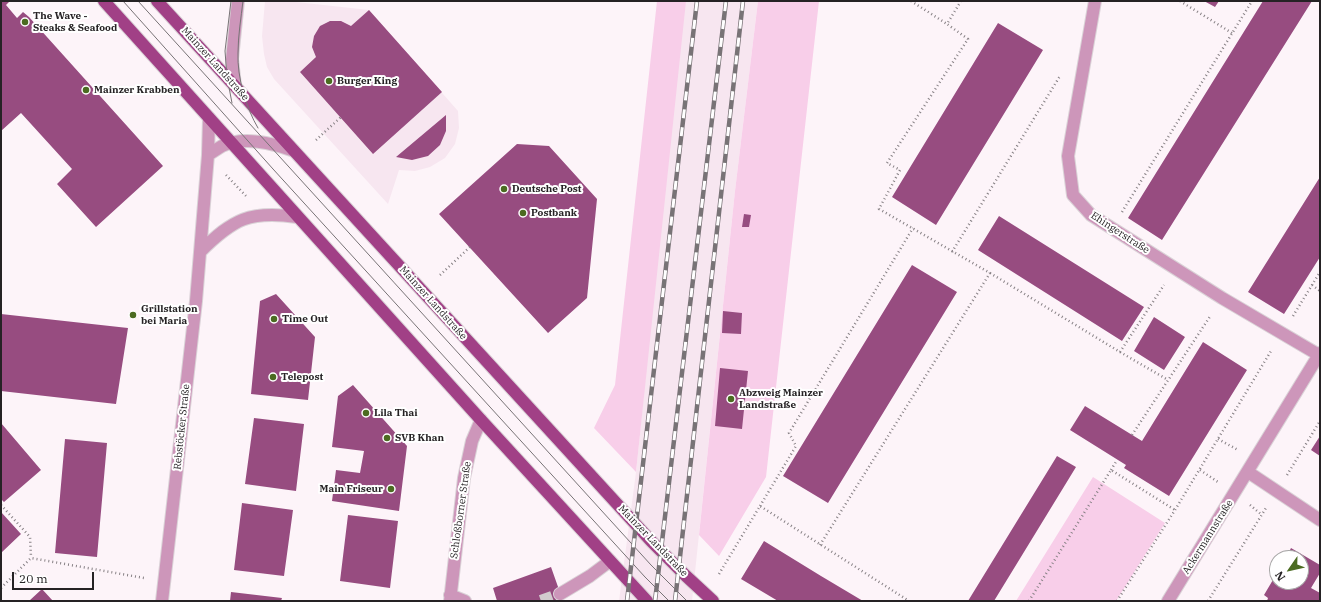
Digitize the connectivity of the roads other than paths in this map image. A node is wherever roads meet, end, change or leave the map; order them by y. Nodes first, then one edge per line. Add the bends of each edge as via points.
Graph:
1 (104, 1) edge
2 (157, 1) edge
3 (238, 1) edge
4 (1095, 1) edge
5 (235, 86) junction
6 (209, 118) junction
7 (232, 143) junction
8 (294, 151) junction
9 (208, 155) junction
10 (297, 216) junction
11 (200, 252) junction
12 (1319, 354) edge
13 (481, 420) junction
14 (1248, 472) junction
15 (1320, 520) edge
16 (610, 561) junction
17 (560, 594) tunnel mouth
18 (450, 598) edge
19 (162, 601) edge
20 (465, 601) edge
21 (647, 601) edge
22 (713, 601) edge
23 (1168, 601) edge

1 - 6 main road
2 - 5 main road, Mainzer Landstraße
3 - 5 street via 232,59
4 - 12 street, Ehingerstraße via 1068,156 1073,195 1091,216 1222,298
5 - 8 main road, Mainzer Landstraße
6 - 7 main road
6 - 9 street, Rebstöcker Straße
7 - 8 street via 251,141
7 - 9 street
7 - 10 main road
8 - 22 main road, Mainzer Landstraße via 651,541
9 - 11 street, Rebstöcker Straße
10 - 11 street via 263,214 237,222 214,237
10 - 13 main road
11 - 19 street, Rebstöcker Straße
12 - 14 street, Ackermannstraße
13 - 16 main road
13 - 18 street, Schloßborner Straße via 472,441 464,478
14 - 15 street
14 - 23 street, Ackermannstraße
16 - 17 street
16 - 21 main road
18 - 20 street

